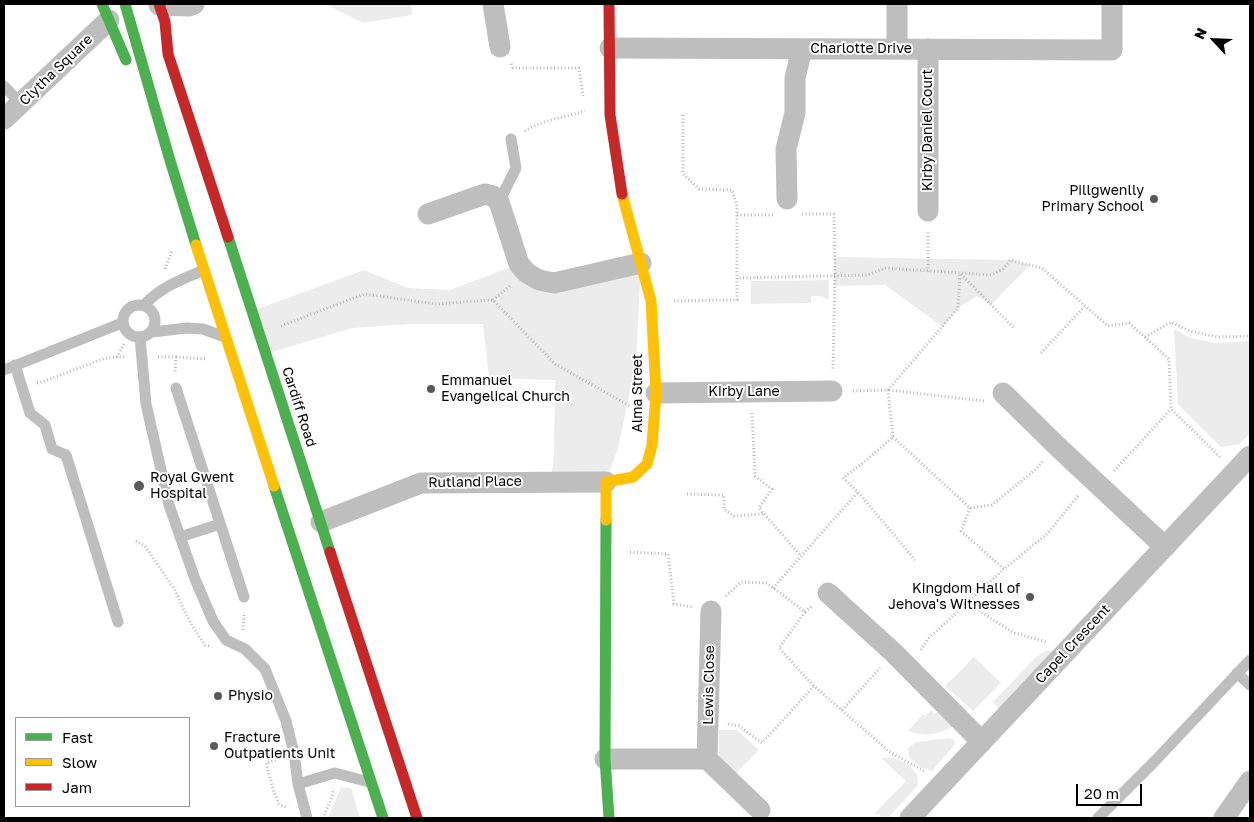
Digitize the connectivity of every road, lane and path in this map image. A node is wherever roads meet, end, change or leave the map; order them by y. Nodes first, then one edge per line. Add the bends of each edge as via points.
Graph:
1 (125, 4) edge
2 (194, 4) edge
3 (493, 4) edge
4 (609, 4) edge
5 (897, 4) edge
6 (1112, 4) edge
7 (159, 5) edge
8 (105, 12) edge
9 (500, 47) joint
10 (610, 48) junction
11 (802, 49) junction
12 (898, 49) junction
13 (928, 49) junction
14 (4, 86) edge
15 (21, 104) junction
16 (683, 115) dead end
17 (4, 119) edge
18 (511, 138) joint
19 (169, 157) junction
20 (499, 202) junction
21 (787, 209) junction
22 (928, 211) joint
23 (428, 214) dead end
24 (737, 215) junction
25 (640, 262) junction
26 (204, 270) junction
27 (928, 272) junction
28 (960, 274) junction
29 (835, 275) junction
30 (737, 278) junction
31 (651, 301) junction
32 (144, 305) junction
33 (1086, 306) junction
34 (122, 323) junction
35 (1015, 328) dead end
36 (152, 332) junction
37 (260, 334) junction
38 (1250, 336) edge
39 (226, 337) junction
40 (1145, 337) junction
41 (140, 338) junction
42 (1041, 354) dead end
43 (117, 357) dead end
44 (176, 357) dead end
45 (207, 359) dead end
46 (16, 365) junction
47 (4, 370) edge
48 (22, 385) junction
49 (176, 388) dead end
50 (888, 390) junction
51 (832, 391) junction
52 (751, 392) junction
53 (656, 393) junction
54 (1002, 393) joint
55 (1171, 409) junction
56 (654, 420) junction
57 (893, 437) junction
58 (1058, 447) junction
59 (1250, 456) edge
60 (1235, 472) junction
61 (606, 482) junction
62 (1096, 482) junction
63 (858, 492) junction
64 (687, 494) dead end
65 (970, 508) junction
66 (764, 514) junction
67 (321, 522) junction
68 (220, 524) junction
69 (180, 537) junction
70 (136, 541) dead end
71 (1165, 547) junction
72 (606, 552) junction
73 (801, 556) junction
74 (915, 560) dead end
75 (1004, 569) junction
76 (774, 588) junction
77 (828, 593) joint
78 (244, 597) joint
79 (967, 603) junction
80 (711, 611) junction
81 (805, 612) junction
82 (118, 622) dead end
83 (238, 646) junction
84 (1070, 648) junction
85 (894, 653) junction
86 (1250, 660) edge
87 (910, 669) junction
88 (1237, 673) junction
89 (1250, 685) edge
90 (814, 686) junction
91 (842, 710) junction
92 (708, 719) junction
93 (982, 742) junction
94 (281, 752) dead end
95 (605, 759) junction
96 (707, 759) junction
97 (335, 773) junction
98 (1250, 781) edge
99 (372, 782) junction
100 (944, 783) junction
101 (298, 784) junction
102 (760, 810) dead end
103 (292, 813) dead end
104 (307, 818) edge
105 (323, 818) edge
106 (383, 818) edge
107 (417, 818) edge
108 (609, 818) edge
109 (910, 818) edge
110 (1098, 818) edge
111 (1224, 818) edge

1 - 19 street
2 - 7 street
3 - 9 street
4 - 10 street, Alma Street
5 - 12 street
6 - 13 street, Charlotte Drive via 1112,50
7 - 37 street, Cardiff Road via 165,22 168,54
8 - 15 street, Clytha Square
8 - 19 street
9 - 18 path via 513,68 579,68 586,111 548,121
10 - 11 street, Charlotte Drive
10 - 25 street, Alma Street via 610,115 620,188
11 - 12 street, Charlotte Drive
11 - 21 street via 795,78 795,113 786,148
12 - 13 street, Charlotte Drive
13 - 22 street, Kirby Daniel Court
14 - 15 lane
15 - 17 street, Clytha Square
16 - 24 path via 683,174 699,189 732,190
18 - 20 lane via 516,168
19 - 26 street
20 - 23 street via 485,194
20 - 25 street via 519,264 539,280 554,283
21 - 24 path
21 - 29 path via 834,214
22 - 27 path
24 - 30 path
25 - 31 street, Alma Street
26 - 32 lane via 176,281
26 - 39 street
27 - 28 path
27 - 29 path via 885,268 868,275
28 - 33 path via 991,275 1003,269 1010,260 1042,268
28 - 35 path
28 - 50 path via 958,308
29 - 30 path
29 - 51 path
30 - 31 path via 737,300
31 - 53 street, Alma Street
32 - 34 lane via 130,307
32 - 36 lane via 156,320
33 - 40 path via 1108,326 1129,323
33 - 42 path
34 - 41 lane via 129,334
34 - 46 lane
36 - 39 lane via 203,328
36 - 41 lane
37 - 56 path via 364,294 436,304 493,300 555,364
37 - 67 street, Cardiff Road
38 - 40 path via 1218,337 1190,331 1171,322
39 - 99 street
40 - 55 path via 1169,359
41 - 69 lane via 146,404 169,505
43 - 48 path via 105,358 42,382
44 - 45 path
46 - 47 lane
46 - 48 lane
48 - 82 lane via 30,413 45,425 52,449 66,455
49 - 68 lane
50 - 51 path
50 - 54 path via 988,402
50 - 57 path
51 - 52 street, Kirby Lane
52 - 53 street, Kirby Lane
52 - 66 path via 754,476 772,489 759,508
53 - 56 street, Alma Street
54 - 58 street
55 - 60 path
55 - 62 path
56 - 61 street, Alma Street via 647,464 633,477
57 - 63 path via 843,478
57 - 65 path
58 - 62 street
58 - 65 path via 992,505
59 - 60 street, Capel Crescent
60 - 71 street, Capel Crescent
61 - 67 street, Rutland Place via 422,483
61 - 72 street
62 - 71 street
62 - 75 path via 1048,534
63 - 73 path
63 - 74 path
64 - 66 path via 724,495 724,509 734,516
65 - 75 path via 960,531
66 - 73 path
67 - 107 street, Cardiff Road
68 - 69 lane
68 - 78 lane
69 - 83 lane via 212,621 226,640
70 - 83 path via 145,546 175,590 206,645 235,653
71 - 84 street, Capel Crescent
72 - 80 path via 668,554 674,604
72 - 95 street
73 - 76 path
75 - 79 path
76 - 80 path via 766,583 741,582
76 - 81 path
77 - 81 path
77 - 85 street
78 - 83 path via 243,636
79 - 84 path via 1014,633
79 - 87 path via 929,638
80 - 92 street, Lewis Close
81 - 90 path via 779,648
83 - 101 lane via 265,669 286,721
84 - 93 street, Capel Crescent
85 - 87 street
85 - 91 path
86 - 88 lane
87 - 93 street
88 - 89 lane
88 - 110 lane
90 - 91 path
90 - 92 path via 762,743 739,726
91 - 100 path via 890,752
92 - 96 street, Lewis Close
93 - 100 street, Capel Crescent
94 - 103 path via 278,759 266,763 279,804
95 - 96 street
95 - 108 street
96 - 102 street
97 - 99 lane
97 - 101 lane
97 - 105 path via 332,797
98 - 111 street
99 - 106 street
100 - 109 street, Capel Crescent
101 - 104 lane

